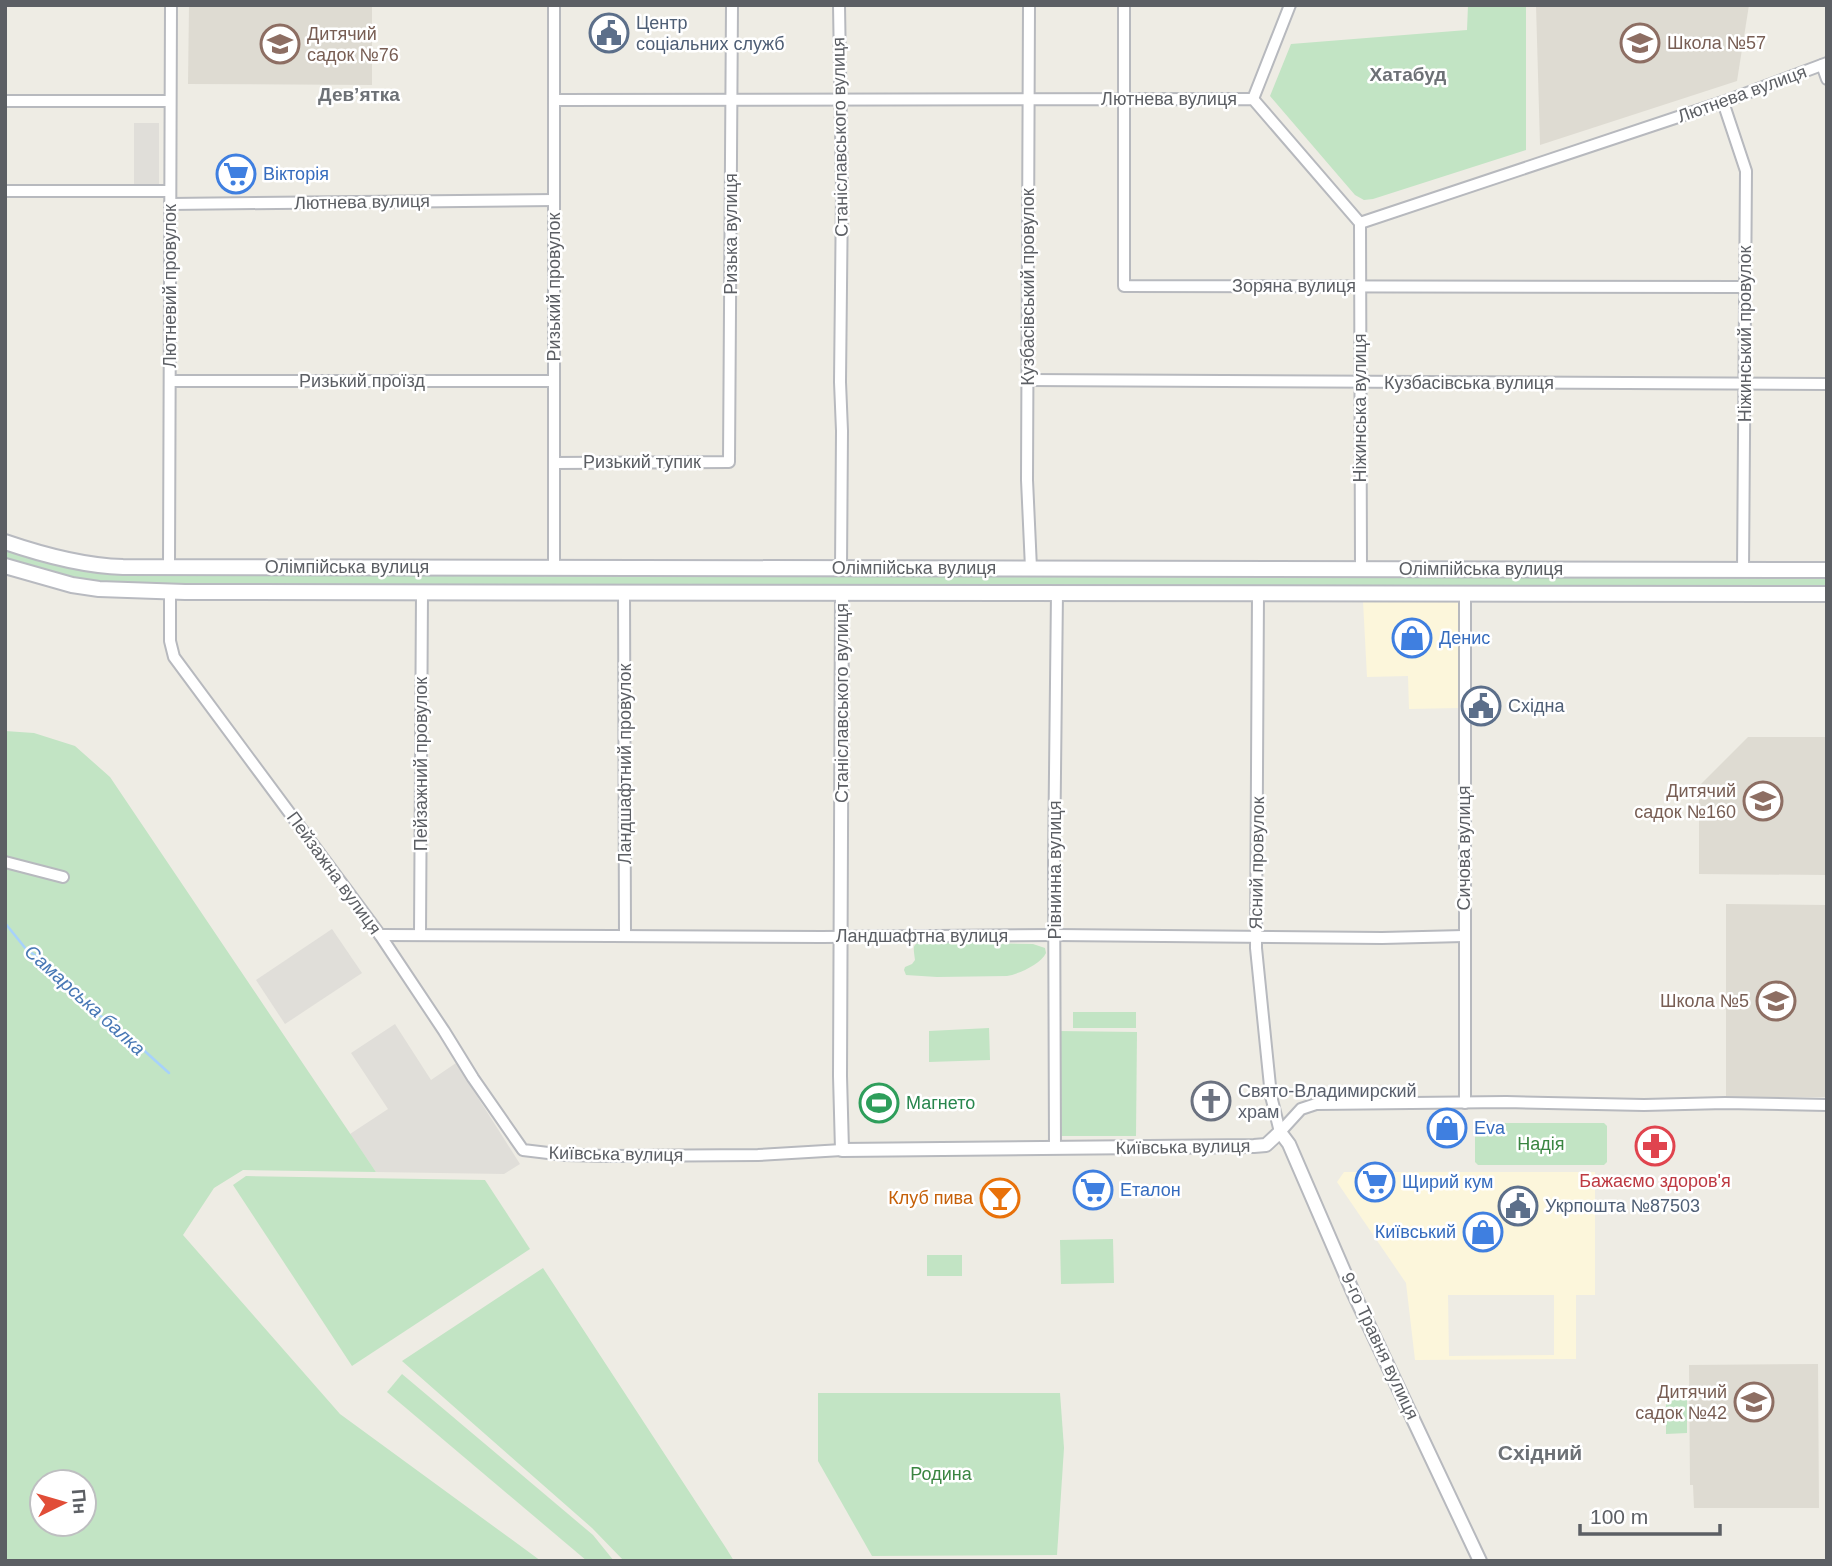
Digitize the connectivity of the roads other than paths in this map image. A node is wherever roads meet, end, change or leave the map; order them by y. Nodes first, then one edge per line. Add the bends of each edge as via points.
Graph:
1 (171, 5) edge
2 (554, 5) edge
3 (732, 5) edge
4 (839, 5) edge
5 (1028, 5) edge
6 (1124, 5) edge
7 (1290, 5) edge
8 (1824, 64) edge
9 (1827, 79) edge
10 (840, 99) junction
11 (1028, 99) junction
12 (1124, 99) junction
13 (1252, 99) junction
14 (554, 100) junction
15 (731, 100) junction
16 (5, 101) edge
17 (170, 102) junction
18 (1723, 102) junction
19 (5, 191) edge
20 (170, 191) junction
21 (554, 200) junction
22 (170, 204) junction
23 (1360, 222) junction
24 (1360, 286) junction
25 (1745, 287) junction
26 (1027, 380) junction
27 (170, 381) junction
28 (554, 381) junction
29 (1360, 383) junction
30 (1744, 384) junction
31 (1827, 384) edge
32 (729, 462) joint
33 (554, 463) junction
34 (5, 542) edge
35 (5, 566) edge
36 (169, 566) junction
37 (554, 568) junction
38 (841, 568) junction
39 (1031, 568) junction
40 (1361, 569) junction
41 (1743, 570) junction
42 (1827, 570) edge
43 (170, 591) junction
44 (624, 591) junction
45 (422, 592) junction
46 (842, 592) junction
47 (1056, 592) junction
48 (1258, 593) junction
49 (1465, 593) junction
50 (1360, 594) junction
51 (1827, 594) edge
52 (5, 862) edge
53 (63, 877) dead end
54 (380, 935) junction
55 (420, 935) junction
56 (1056, 935) junction
57 (625, 936) junction
58 (1256, 936) junction
59 (1464, 936) junction
60 (841, 937) junction
61 (1465, 1103) junction
62 (1827, 1105) edge
63 (1280, 1132) junction
64 (1055, 1148) junction
65 (523, 1150) joint
66 (842, 1150) junction
67 (1479, 1561) edge

1 - 17 street, Лютневий провулок
2 - 14 street, Ризький провулок
3 - 15 street, Ризька вулиця
4 - 10 street, Станіславського вулиця
5 - 11 street, Кузбасівський провулок
6 - 12 street, Зоряна вулиця
7 - 13 street
8 - 9 street
8 - 18 street, Лютнева вулиця
10 - 11 street, Лютнева вулиця
10 - 15 street, Лютнева вулиця
10 - 38 street, Станіславського вулиця
11 - 12 street, Лютнева вулиця
11 - 26 street, Кузбасівський провулок
12 - 13 street, Лютнева вулиця
12 - 24 street, Зоряна вулиця via 1124,286
13 - 23 street, Лютнева вулиця
14 - 15 street, Лютнева вулиця
14 - 21 street, Ризький провулок
15 - 32 street, Ризька вулиця
16 - 17 street
17 - 20 street, Лютневий провулок
18 - 23 street, Лютнева вулиця
18 - 25 street, Ніжинський провулок via 1746,168
19 - 20 street
20 - 22 street, Лютневий провулок
21 - 22 street, Лютнева вулиця
21 - 28 street, Ризький провулок
22 - 27 street, Лютневий провулок
23 - 24 street, Ніжинська вулиця
24 - 25 street, Зоряна вулиця
24 - 29 street, Ніжинська вулиця
25 - 30 street, Ніжинський провулок
26 - 29 street, Кузбасівська вулиця
26 - 39 street, Кузбасівський провулок
27 - 28 street, Ризький проїзд
27 - 36 street, Лютневий провулок
28 - 33 street, Ризький провулок
29 - 30 street, Кузбасівська вулиця
29 - 40 street, Ніжинська вулиця
30 - 31 street, Кузбасівська вулиця
30 - 41 street, Ніжинський провулок
32 - 33 street, Ризький тупик
33 - 37 street, Ризький провулок
34 - 36 main road, Олімпійська вулиця via 94,565
35 - 43 main road, Олімпійська вулиця via 86,587
36 - 37 main road, Олімпійська вулиця
36 - 43 main road
37 - 38 main road, Олімпійська вулиця
38 - 39 main road, Олімпійська вулиця
38 - 46 main road, Станіславського вулиця
39 - 40 main road, Олімпійська вулиця
40 - 41 main road, Олімпійська вулиця
40 - 50 main road, Ніжинська вулиця
41 - 42 main road, Олімпійська вулиця
43 - 45 main road, Олімпійська вулиця
43 - 54 street, Пейзажна вулиця via 174,657
44 - 45 main road, Олімпійська вулиця
44 - 46 main road, Олімпійська вулиця
44 - 57 street, Ландшафтний провулок
45 - 55 street, Пейзажний провулок
46 - 47 main road, Олімпійська вулиця
46 - 60 street, Станіславського вулиця
47 - 48 main road, Олімпійська вулиця
47 - 56 street, Рівнинна вулиця
48 - 50 main road, Олімпійська вулиця
48 - 58 street, Ясний провулок
49 - 50 main road, Олімпійська вулиця
49 - 51 main road, Олімпійська вулиця
49 - 59 street, Сичова вулиця
52 - 53 street
54 - 55 street, Ландшафтна вулиця
54 - 65 street, Пейзажна вулиця
55 - 57 street, Ландшафтна вулиця
56 - 58 street, Ландшафтна вулиця
56 - 60 street, Ландшафтна вулиця
56 - 64 street, Рівнинна вулиця
57 - 60 street, Ландшафтна вулиця
58 - 59 street, Ландшафтна вулиця
58 - 63 street, Ясний провулок via 1270,1084
59 - 61 street, Сичова вулиця
60 - 66 street, Станіславського вулиця
61 - 62 street, Київська вулиця
61 - 63 street, Київська вулиця via 1316,1104 1301,1109
63 - 64 street, Київська вулиця via 1266,1145 1254,1146
63 - 67 street, 9-го Травня вулиця
64 - 66 street, Київська вулиця
65 - 66 street, Київська вулиця via 611,1156

